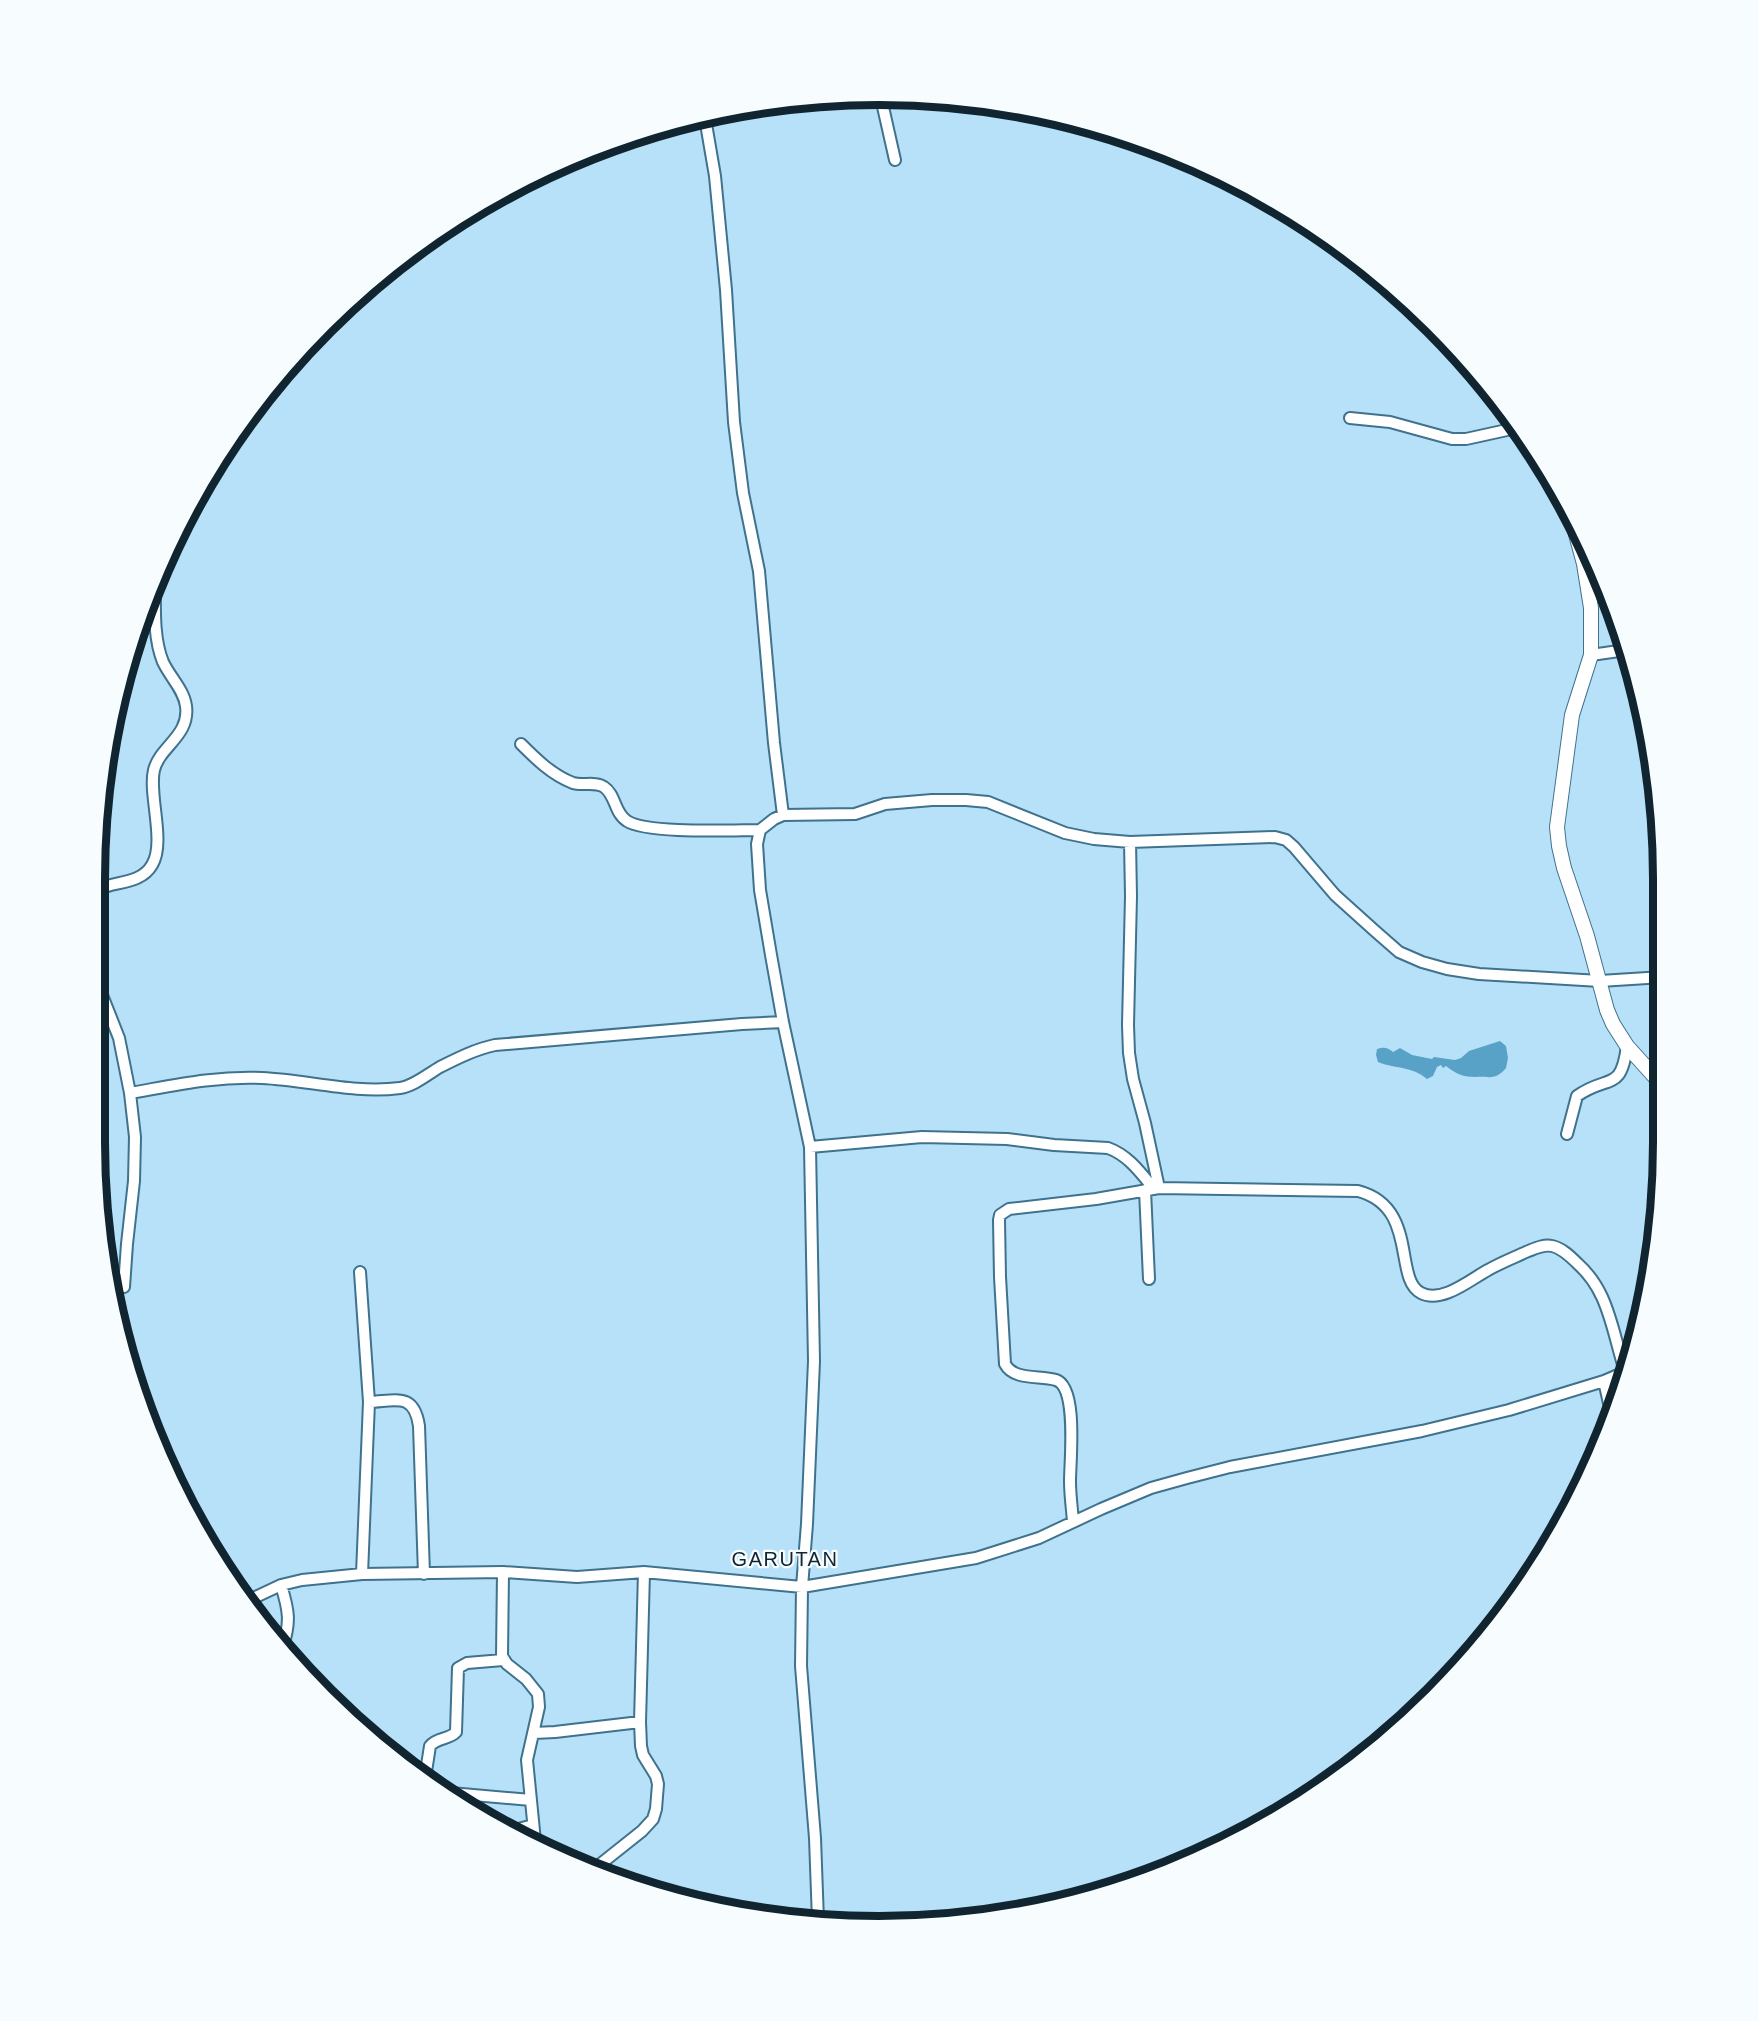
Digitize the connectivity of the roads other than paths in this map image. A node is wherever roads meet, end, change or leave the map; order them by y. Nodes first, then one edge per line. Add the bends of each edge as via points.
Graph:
1 (883, 105) edge
2 (706, 125) edge
3 (895, 160) dead end
4 (1350, 418) dead end
5 (1509, 430) edge
6 (1582, 558) edge
7 (156, 603) edge
8 (1618, 651) edge
9 (1591, 655) junction
10 (521, 744) dead end
11 (783, 815) junction
12 (760, 830) junction
13 (1130, 842) junction
14 (105, 887) edge
15 (1653, 978) edge
16 (1600, 981) junction
17 (105, 1003) edge
18 (783, 1022) junction
19 (1627, 1046) junction
20 (1653, 1075) edge
21 (130, 1093) junction
22 (1567, 1134) dead end
23 (810, 1147) junction
24 (1153, 1189) junction
25 (360, 1272) dead end
26 (1149, 1279) dead end
27 (124, 1287) dead end
28 (1622, 1360) edge
29 (1617, 1376) edge
30 (1604, 1381) junction
31 (1608, 1401) edge
32 (369, 1402) junction
33 (1073, 1522) junction
34 (503, 1572) junction
35 (644, 1572) junction
36 (362, 1574) junction
37 (424, 1574) junction
38 (281, 1585) junction
39 (802, 1587) junction
40 (254, 1598) edge
41 (286, 1638) edge
42 (503, 1660) junction
43 (640, 1722) junction
44 (534, 1733) junction
45 (426, 1769) edge
46 (462, 1794) edge
47 (531, 1800) junction
48 (533, 1825) junction
49 (522, 1828) edge
50 (534, 1834) edge
51 (601, 1864) edge
52 (818, 1913) edge

1 - 3 street
2 - 11 street via 726,290 734,422 759,571
4 - 5 street via 1390,422 1452,439
6 - 9 street via 1591,608
7 - 14 street via 159,651 187,709 174,742 154,770 157,828 153,864 130,881
8 - 9 street
9 - 16 street via 1572,715 1557,827 1564,868
10 - 12 street via 558,776 574,783 605,787 627,821 650,828
11 - 12 street
11 - 13 street via 855,814 885,804 932,800 979,801 1065,833
12 - 18 street via 756,844 760,890
13 - 16 street via 1275,837 1286,840 1335,895 1399,952 1447,969 1479,974
13 - 24 street via 1129,1053 1145,1123
15 - 16 street
16 - 19 street via 1610,1017
17 - 21 street via 119,1038
18 - 21 street via 495,1045 479,1049 404,1088 383,1090 263,1078 219,1078
18 - 23 street
19 - 20 street
19 - 22 street via 1622,1073 1577,1096
21 - 27 street via 134,1181
23 - 24 street via 932,1137 1099,1147 1116,1151 1127,1159
23 - 39 street via 814,1361
24 - 26 street
24 - 28 street via 1335,1190 1369,1194 1395,1221 1410,1279 1425,1295 1449,1292 1526,1252 1543,1245 1554,1246 1574,1259 1596,1285
24 - 33 street via 1014,1208 1004,1211 999,1220 1005,1364 1011,1372 1058,1381 1065,1386 1071,1430
25 - 32 street
29 - 30 street
30 - 31 street
30 - 33 street via 1422,1431 1187,1478 1151,1488
32 - 36 street
32 - 37 street via 404,1401 416,1410
33 - 39 street via 1039,1538 976,1558
34 - 35 street via 577,1577
34 - 37 street
34 - 42 street
35 - 39 street
35 - 43 street
36 - 37 street
36 - 38 street
38 - 40 street
38 - 41 street via 288,1609
39 - 52 street via 801,1666
42 - 44 street via 538,1694
42 - 45 street via 467,1663 458,1668 456,1732 430,1746
43 - 44 street
43 - 51 street via 643,1755 658,1784 656,1809 642,1831
44 - 47 street via 527,1760
46 - 47 street
47 - 48 street
48 - 49 street
48 - 50 street

